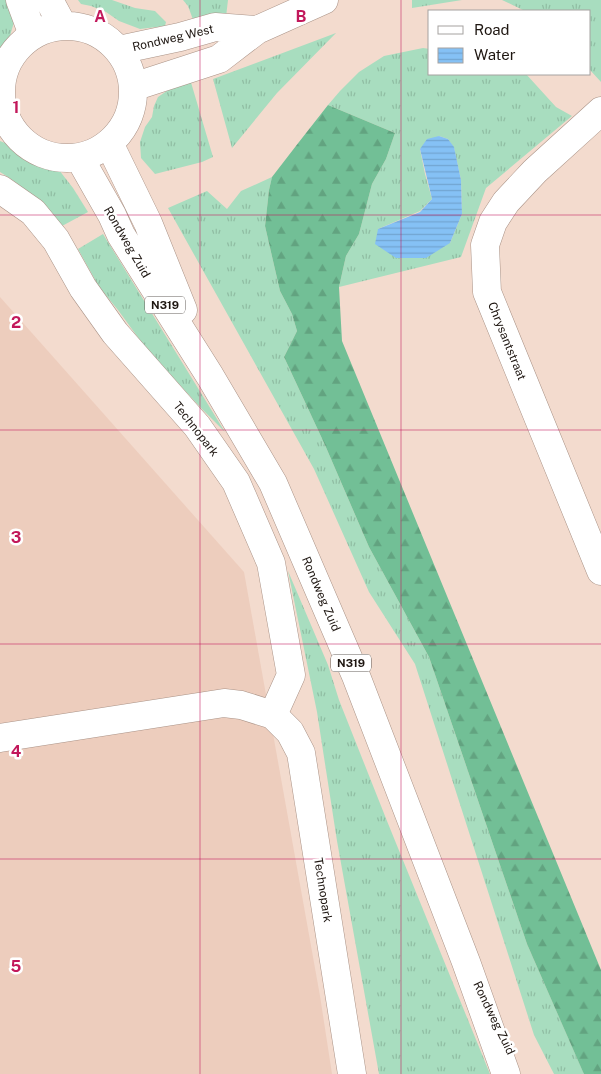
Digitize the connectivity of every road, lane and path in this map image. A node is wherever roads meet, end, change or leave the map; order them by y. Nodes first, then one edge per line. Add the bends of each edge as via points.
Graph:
1 (20, 0) edge
2 (49, 0) edge
3 (324, 0) edge
4 (63, 26) junction
5 (257, 30) junction
6 (33, 35) junction
7 (119, 50) junction
8 (0, 85) edge
9 (133, 87) junction
10 (601, 111) edge
11 (4, 123) edge
12 (110, 143) junction
13 (79, 157) junction
14 (0, 189) edge
15 (210, 376) junction
16 (601, 572) edge
17 (273, 715) junction
18 (0, 738) edge
19 (466, 962) junction
20 (352, 1074) edge
21 (506, 1074) edge
22 (522, 1074) edge

1 - 6 main road
2 - 4 main road
3 - 5 main road, Rondweg West
4 - 6 main road
4 - 7 main road via 84,28 103,36
5 - 7 main road, Rondweg West via 215,27
5 - 9 main road, Rondweg West via 220,59
6 - 8 main road via 17,48 6,65
7 - 9 main road via 129,68
8 - 11 main road
9 - 12 main road via 128,118
10 - 16 main road, Chrysantstraat via 506,202 493,222 485,245 487,292
11 - 13 main road via 38,151 58,158
12 - 13 main road
12 - 15 main road, Rondweg Zuid / N319 via 148,223
13 - 15 main road, Rondweg Zuid / N319 via 121,235
14 - 17 main road, Technopark via 33,212 56,240 83,288 115,333 197,426 236,482 271,563 291,675
15 - 19 main road, Rondweg Zuid / N319 via 273,482 356,676
17 - 18 main road, Technopark via 224,703
17 - 20 main road, Technopark via 290,732 301,753
19 - 21 main road, Rondweg Zuid / N319
19 - 22 main road, Rondweg Zuid / N319

